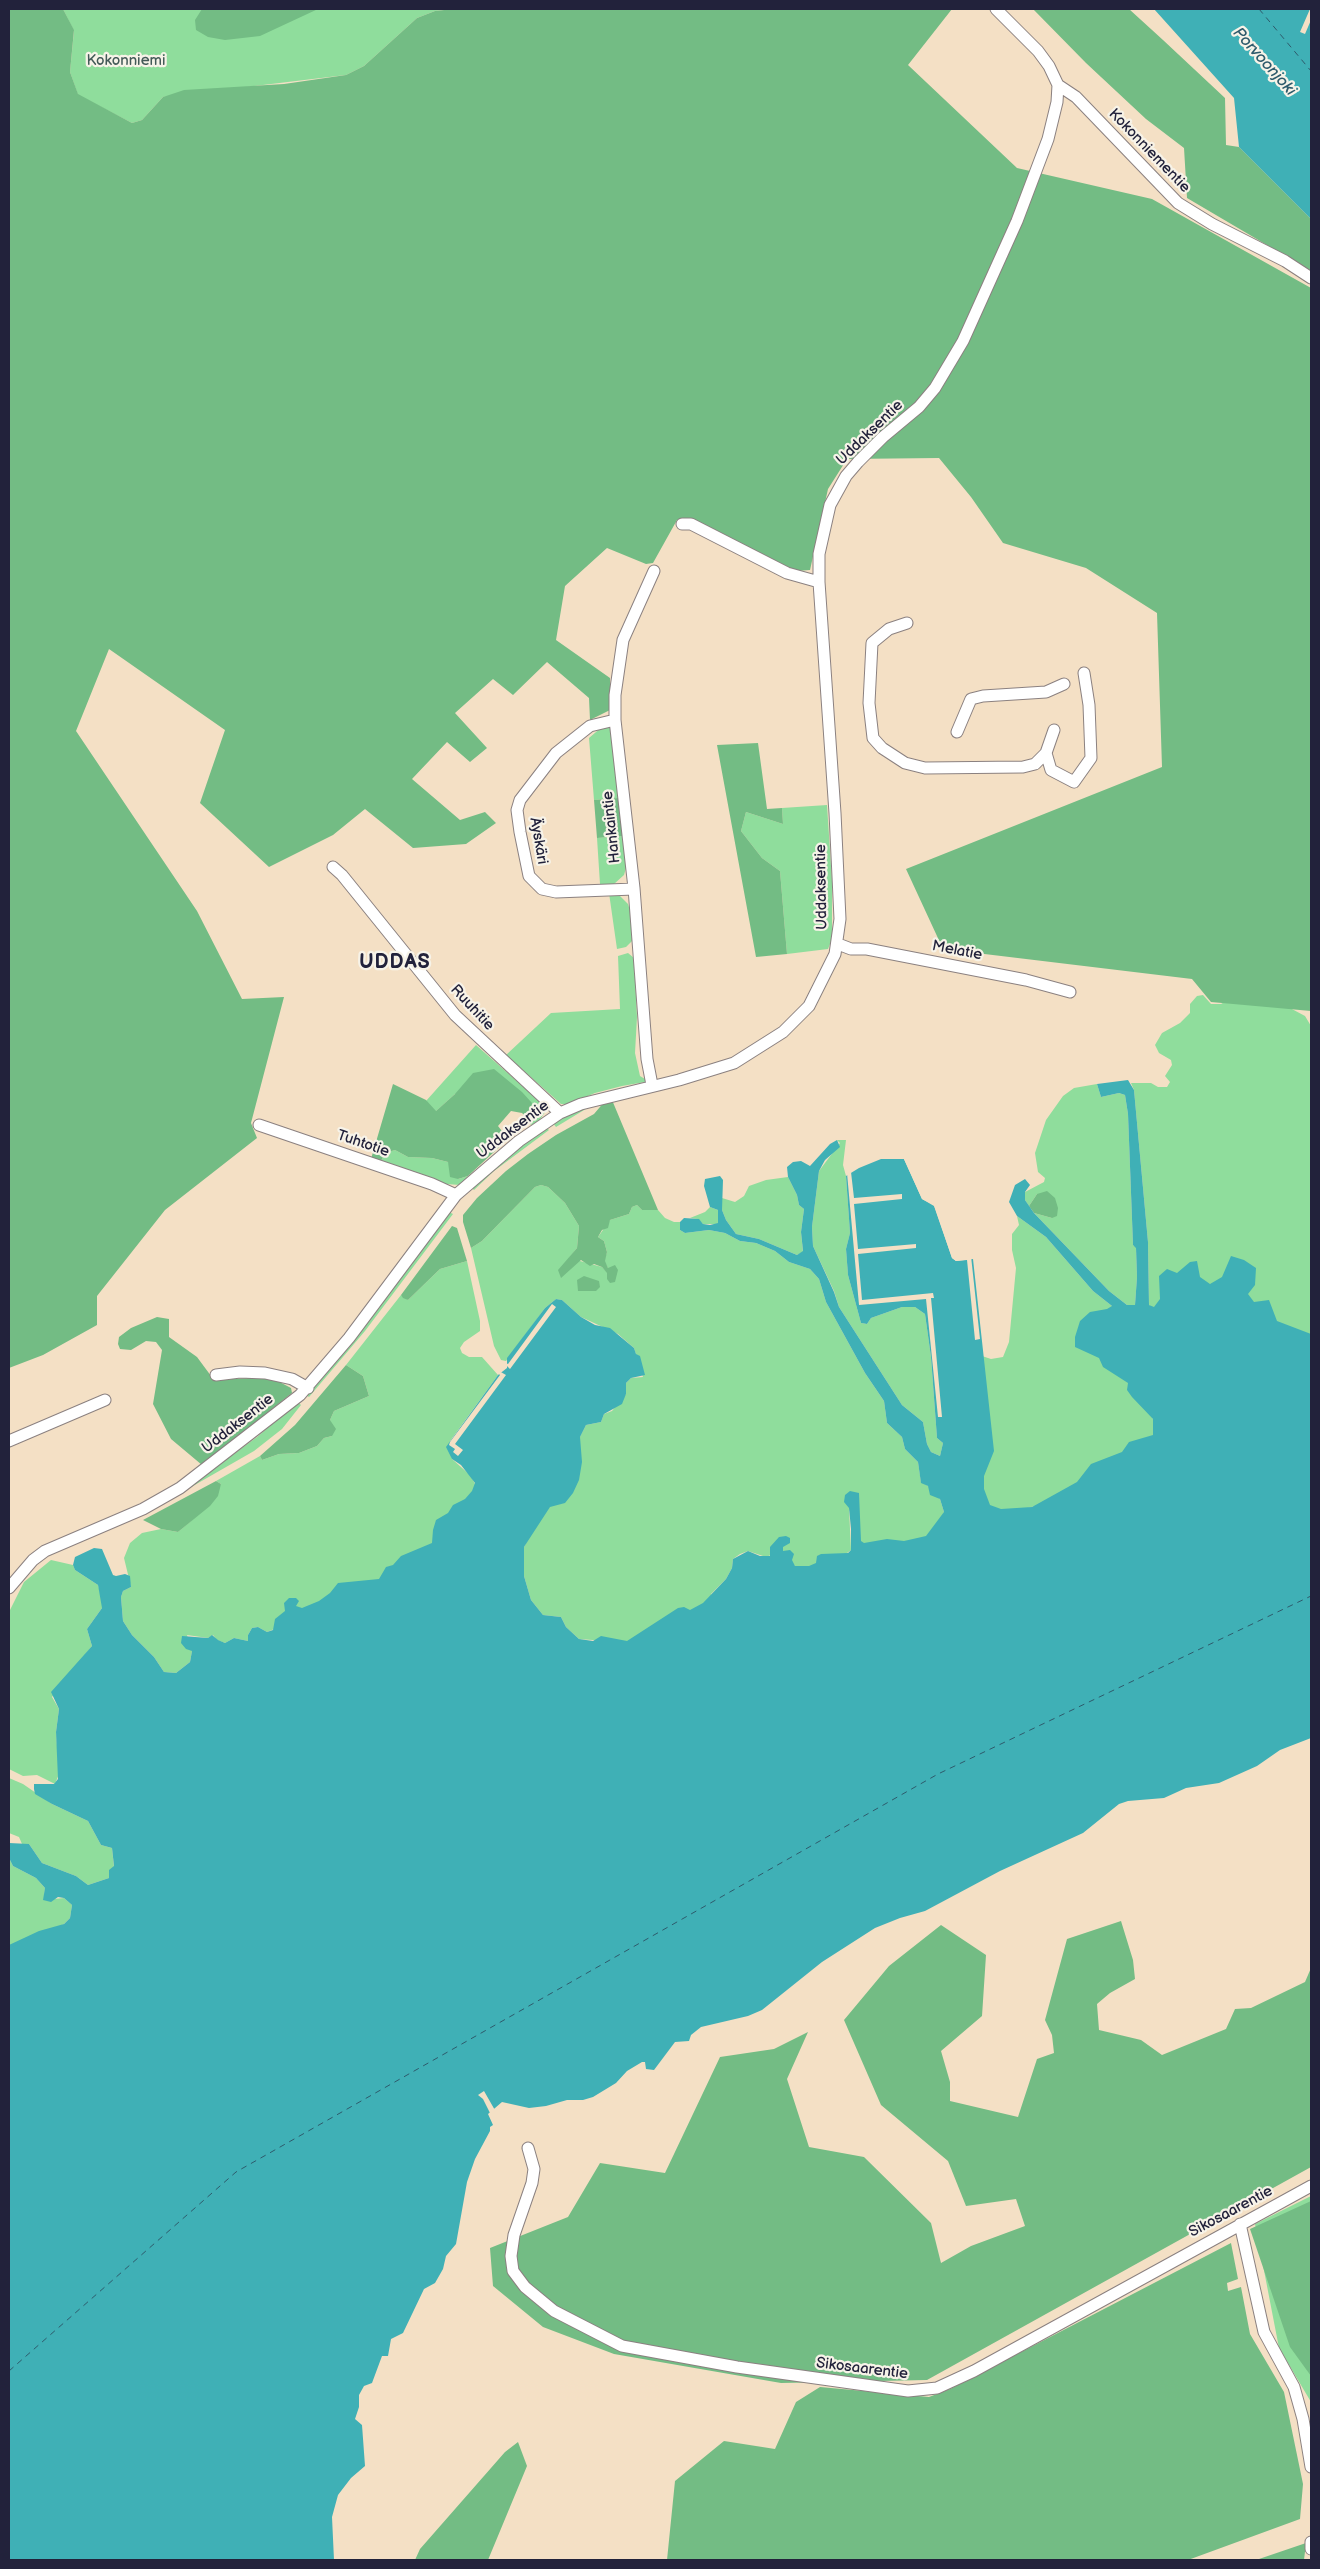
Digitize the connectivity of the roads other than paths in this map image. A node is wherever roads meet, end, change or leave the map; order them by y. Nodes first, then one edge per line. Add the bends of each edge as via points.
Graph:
1 (996, 9) edge
2 (1058, 85) junction
3 (1311, 278) edge
4 (682, 524) dead end
5 (654, 571) dead end
6 (819, 582) junction
7 (907, 623) dead end
8 (1084, 673) dead end
9 (1064, 684) dead end
10 (615, 720) junction
11 (1054, 730) dead end
12 (958, 732) dead end
13 (1046, 753) junction
14 (333, 867) dead end
15 (634, 889) junction
16 (838, 944) junction
17 (1070, 992) dead end
18 (652, 1086) junction
19 (560, 1113) junction
20 (259, 1126) dead end
21 (456, 1195) junction
22 (216, 1376) dead end
23 (308, 1388) junction
24 (104, 1400) dead end
25 (9, 1440) edge
26 (9, 1586) edge
27 (528, 2148) dead end
28 (1311, 2186) edge
29 (1240, 2224) junction
30 (1311, 2467) edge
31 (1311, 2542) edge
32 (1311, 2549) edge

1 - 2 street, Kokonniementie via 1038,52
2 - 3 street, Kokonniementie via 1076,97 1178,203 1286,261
2 - 6 street, Uddaksentie via 1048,139 1017,221 963,341 947,371 919,407 883,437 846,476 830,505 819,554
4 - 6 street via 691,524 788,573
5 - 10 street, Hankaintie via 624,640 615,696
6 - 16 street, Uddaksentie via 835,813 840,919
7 - 13 street via 889,629 872,643 869,703 873,738 882,748 905,763 925,768 1023,767 1035,764
8 - 13 street via 1091,758 1074,782 1051,770
9 - 12 street via 1046,692 972,699
10 - 15 street, Hankaintie
10 - 15 street, Äyskäri via 590,726 556,753 520,800 517,810 529,876 542,889 556,892
11 - 13 street
14 - 19 street, Ruuhitie via 455,1016
15 - 18 street, Hankaintie via 647,1059
16 - 17 street, Melatie via 1026,980
16 - 18 street, Uddaksentie via 809,1006 783,1032 734,1063
18 - 19 street, Uddaksentie via 581,1104
19 - 21 street, Uddaksentie via 497,1159
20 - 21 street, Tuhtotie
21 - 23 street, Uddaksentie
22 - 23 street via 240,1372 265,1373 292,1379
23 - 26 street, Uddaksentie via 180,1488 143,1509 45,1551
24 - 25 street
27 - 29 street, Sikosaarentie via 534,2169 514,2235 513,2271 525,2287 554,2311 622,2346 737,2367 908,2391 937,2388 974,2371
28 - 29 street, Sikosaarentie
29 - 30 street via 1264,2332 1294,2387 1304,2419
31 - 32 street

